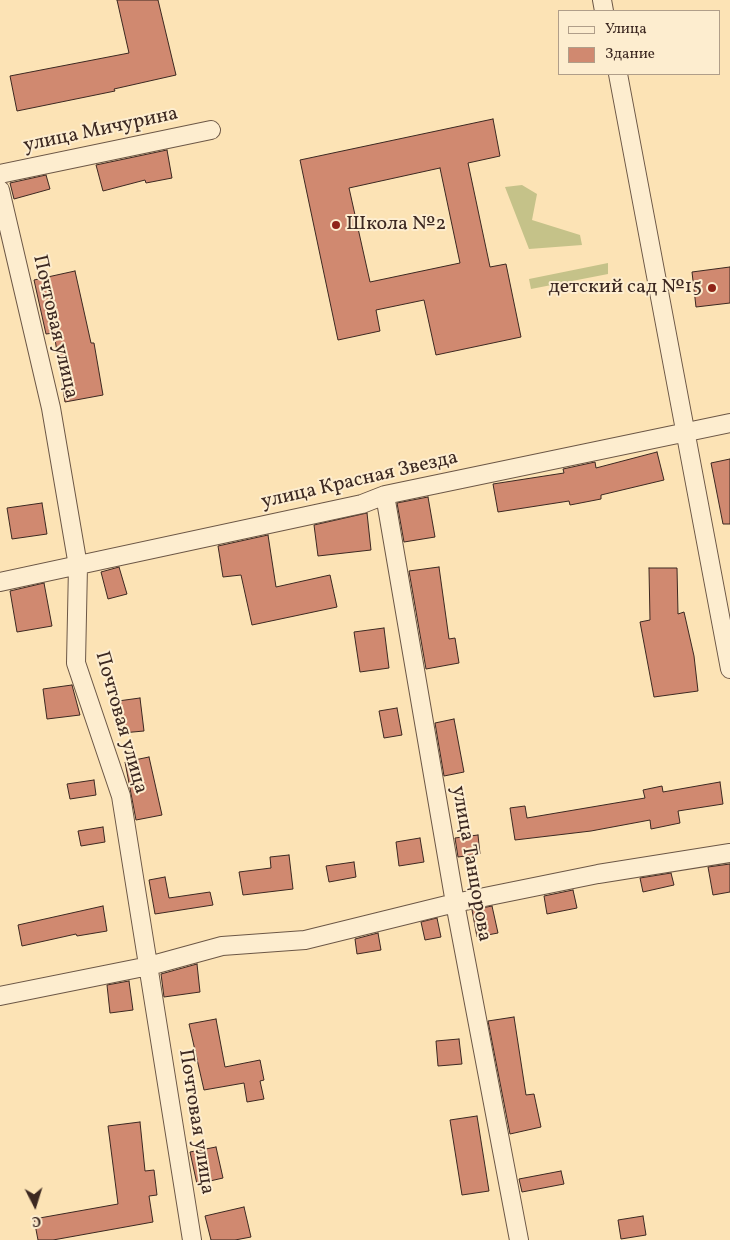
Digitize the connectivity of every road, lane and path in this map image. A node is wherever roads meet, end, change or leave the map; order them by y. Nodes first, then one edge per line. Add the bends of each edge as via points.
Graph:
1 (618, 75) edge
2 (211, 130) dead end
3 (0, 174) edge
4 (0, 190) edge
5 (730, 423) edge
6 (686, 432) junction
7 (385, 495) junction
8 (78, 566) junction
9 (0, 582) edge
10 (730, 669) edge
11 (730, 854) edge
12 (455, 903) junction
13 (149, 966) junction
14 (0, 996) edge
15 (192, 1240) edge
16 (519, 1240) edge

1 - 6 street
2 - 3 street, улица Мичурина
4 - 8 street, Почтовая улица via 52,408
5 - 6 street, улица Красная Звезда
6 - 7 street, улица Красная Звезда
6 - 10 street
7 - 8 street, улица Красная Звезда via 362,504
7 - 12 street, улица Танцорова
8 - 9 street, улица Красная Звезда
8 - 13 street, Почтовая улица via 76,663 121,796
11 - 12 street via 598,874
12 - 13 street via 305,940 222,946
12 - 16 street, улица Танцорова
13 - 14 street
13 - 15 street, Почтовая улица

